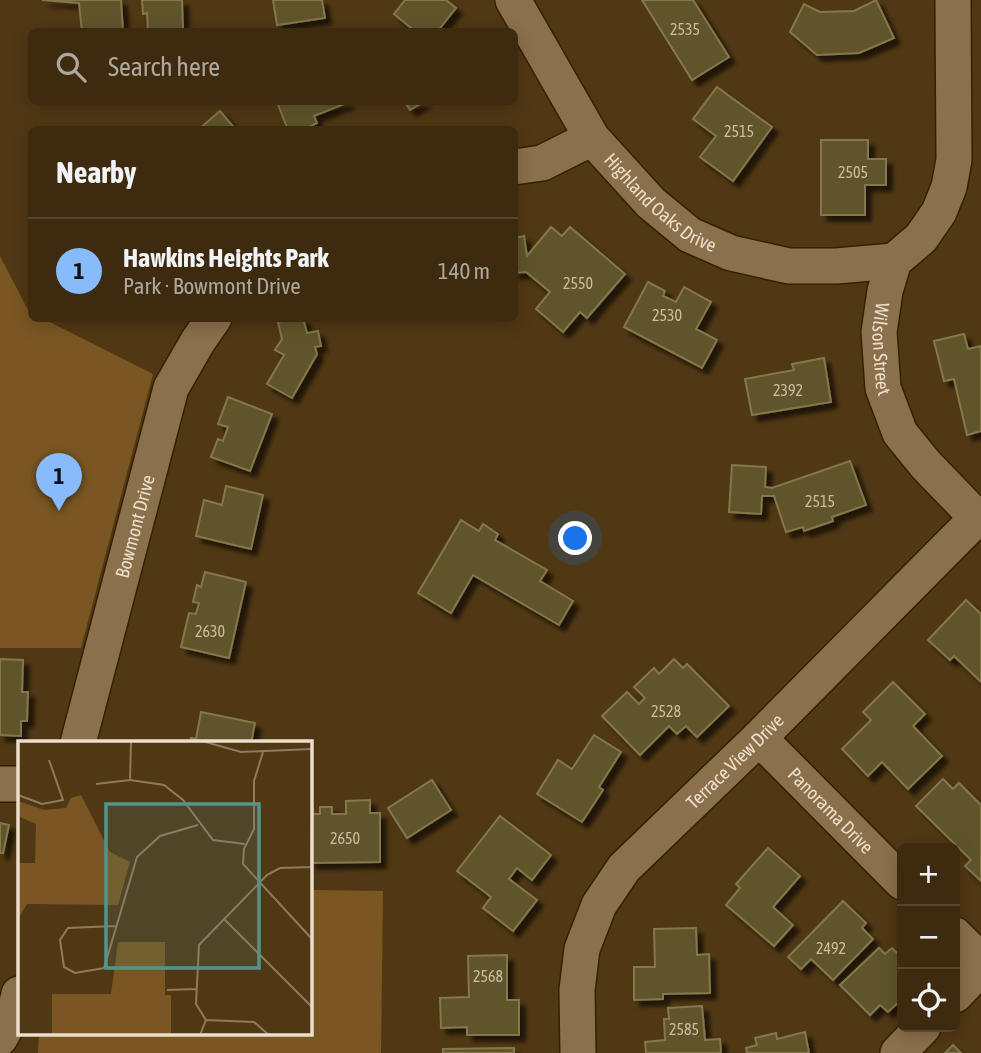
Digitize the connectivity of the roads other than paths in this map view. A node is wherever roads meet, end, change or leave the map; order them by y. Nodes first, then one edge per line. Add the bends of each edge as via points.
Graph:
1 (513, 0) edge
2 (953, 0) edge
3 (592, 138) junction
4 (518, 166) edge
5 (894, 261) junction
6 (211, 322) edge
7 (980, 518) edge
8 (760, 738) junction
9 (79, 741) edge
10 (0, 784) edge
11 (18, 785) edge
12 (897, 877) edge
13 (960, 940) edge
14 (981, 961) edge
15 (981, 968) edge
16 (960, 990) edge
17 (18, 998) edge
18 (918, 1032) edge
19 (0, 1038) edge
20 (578, 1053) edge
21 (898, 1053) edge

1 - 3 street, Highland Oaks Drive
2 - 5 street via 954,160 949,187 921,237
3 - 4 street via 542,163
3 - 5 street, Highland Oaks Drive via 651,203 690,235 731,253 789,266
5 - 7 street, Wilson Street via 879,332 883,388 900,433
6 - 9 street, Bowmont Drive via 171,388
7 - 8 street, Terrace View Drive
8 - 12 street, Panorama Drive
8 - 20 street, Terrace View Drive via 624,869 599,905 582,949
10 - 11 street
13 - 14 street
15 - 16 street
17 - 19 street
18 - 21 street

